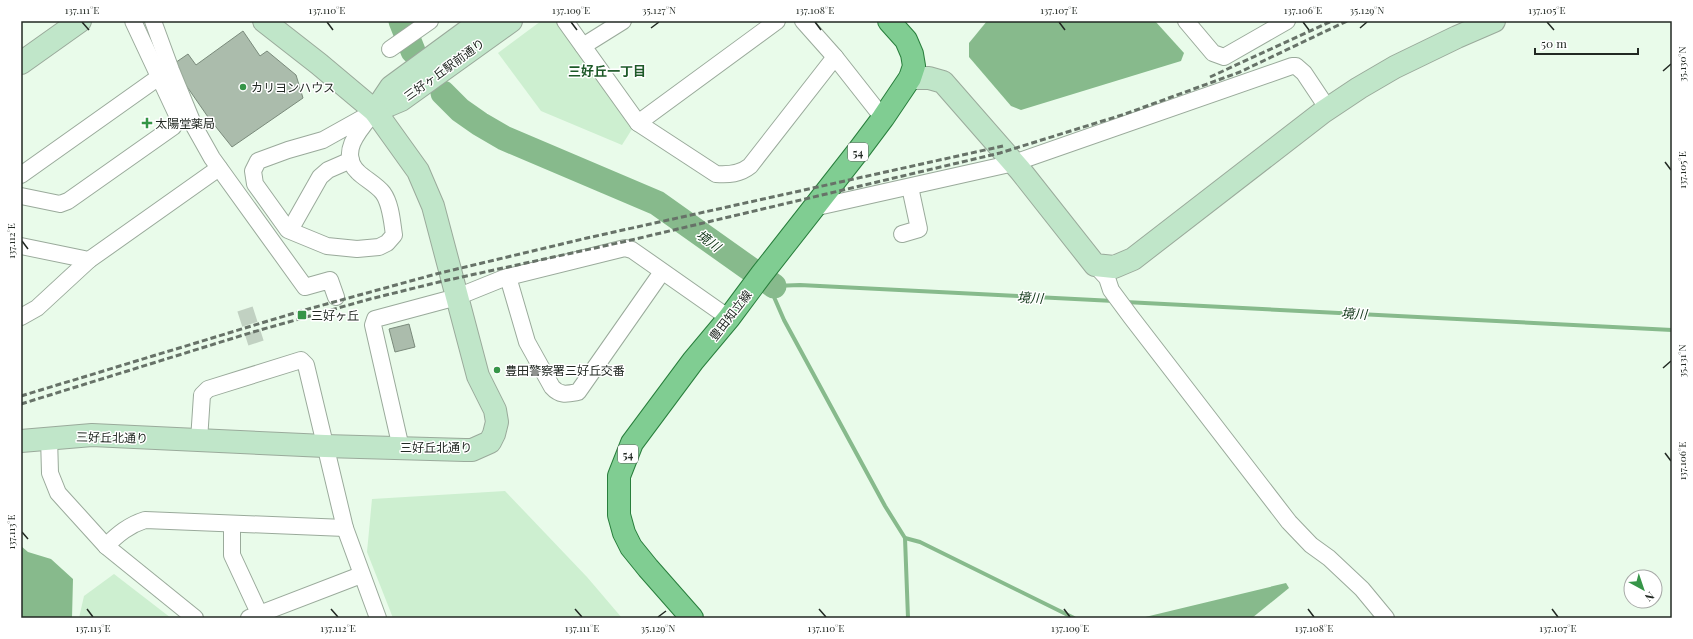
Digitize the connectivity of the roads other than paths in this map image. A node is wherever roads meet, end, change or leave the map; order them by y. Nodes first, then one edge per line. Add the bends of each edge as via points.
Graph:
1 (80, 21) edge
2 (133, 21) edge
3 (152, 21) edge
4 (264, 21) edge
5 (430, 21) edge
6 (481, 21) edge
7 (511, 21) edge
8 (565, 21) edge
9 (623, 21) edge
10 (777, 21) edge
11 (803, 21) edge
12 (889, 21) edge
13 (1186, 21) edge
14 (1494, 21) edge
15 (1283, 22) edge
16 (583, 46) junction
17 (390, 49) dead end
18 (835, 57) junction
19 (21, 63) edge
20 (158, 77) junction
21 (910, 78) junction
22 (1328, 109) junction
23 (375, 111) junction
24 (884, 118) junction
25 (638, 122) junction
26 (350, 160) junction
27 (1014, 164) junction
28 (219, 168) junction
29 (21, 175) edge
30 (910, 186) junction
31 (21, 196) edge
32 (814, 208) junction
33 (290, 230) junction
34 (902, 234) dead end
35 (21, 246) edge
36 (89, 260) junction
37 (1095, 265) junction
38 (662, 272) junction
39 (508, 277) junction
40 (336, 297) dead end
41 (458, 297) junction
42 (735, 309) junction
43 (21, 317) edge
44 (49, 437) junction
45 (199, 440) junction
46 (21, 441) edge
47 (325, 446) junction
48 (401, 448) junction
49 (232, 524) junction
50 (345, 528) junction
51 (106, 546) junction
52 (361, 575) junction
53 (254, 616) edge
54 (195, 618) edge
55 (378, 618) edge
56 (692, 618) edge
57 (1386, 618) edge

1 - 19 street
2 - 20 street
3 - 28 street via 194,126
4 - 23 street, 三好丘北通り
5 - 17 street
6 - 23 street via 391,86
7 - 23 street, 三好ヶ丘駅前通り via 401,100
8 - 16 street
9 - 16 street
10 - 25 street
11 - 18 street
12 - 21 main road, 豊田知立線 / 54 via 906,40 912,54 914,66
13 - 15 street via 1213,54 1224,57
14 - 22 street via 1375,77
16 - 25 street
18 - 24 street
18 - 25 street via 743,172 716,174
20 - 29 street
20 - 31 street via 176,116 173,127 68,201 60,204
21 - 24 main road, 豊田知立線 / 54
21 - 27 street via 929,78 943,82
22 - 27 street via 1304,73 1296,66 1292,66
22 - 37 street via 1133,259 1114,267
23 - 26 street via 353,140
23 - 33 street via 327,138 258,161 252,172 255,184
23 - 41 street, 三好丘北通り via 418,171 433,206
24 - 32 main road, 豊田知立線 / 54
26 - 33 street via 328,170 320,177
26 - 33 street via 356,170 383,193 388,204 394,235 379,247 357,249 327,246
27 - 30 street
27 - 37 street
28 - 36 street
28 - 40 street via 305,287 330,280
30 - 32 street
30 - 34 street via 919,229
32 - 42 main road, 豊田知立線 / 54
35 - 36 street
36 - 43 street via 37,308
37 - 57 street via 1126,310 1289,522 1311,545 1362,589
38 - 39 street via 632,250 625,248
38 - 39 street via 578,392 567,394 558,393 552,387 527,342
38 - 42 street
39 - 41 street
41 - 48 street via 375,319 373,325
41 - 48 street, 三好丘北通り via 478,376 495,410 497,422 494,434 490,442 472,450
42 - 56 main road, 豊田知立線 / 54 via 632,444 619,476 619,515 624,534 648,568
44 - 45 street, 三好丘北通り via 92,435
44 - 46 street, 三好丘北通り
44 - 51 street via 50,473 58,493
45 - 47 street, 三好丘北通り
45 - 47 street via 202,396 208,389 301,360 306,365
47 - 48 street, 三好丘北通り
47 - 50 street
49 - 50 street
49 - 51 street via 145,520 123,530
49 - 53 street via 232,555
50 - 52 street
51 - 54 street
52 - 53 street
52 - 55 street

